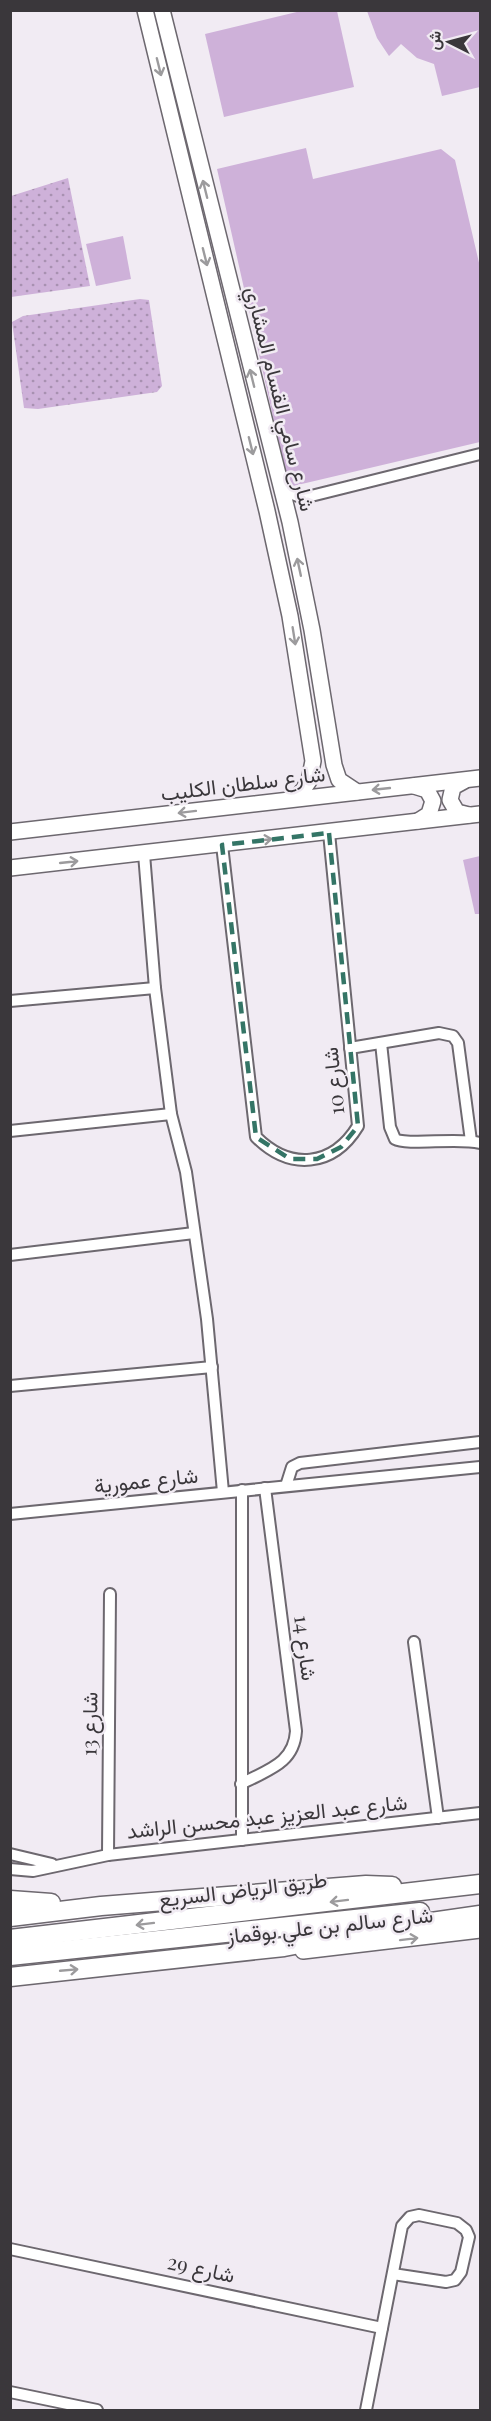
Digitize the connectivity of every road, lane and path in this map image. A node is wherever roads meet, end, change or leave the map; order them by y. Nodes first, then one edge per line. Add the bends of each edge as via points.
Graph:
1 (145, 10) edge
2 (162, 10) edge
3 (234, 306) junction
4 (218, 309) junction
5 (239, 325) junction
6 (223, 331) junction
7 (480, 454) edge
8 (280, 484) junction
9 (303, 498) junction
10 (290, 522) junction
11 (331, 749) junction
12 (312, 751) junction
13 (480, 778) edge
14 (464, 781) junction
15 (414, 786) junction
16 (357, 792) junction
17 (298, 797) junction
18 (475, 815) edge
19 (418, 821) junction
20 (51, 826) junction
21 (10, 832) edge
22 (329, 833) junction
23 (10, 836) edge
24 (222, 845) junction
25 (144, 854) junction
26 (10, 868) edge
27 (155, 988) junction
28 (10, 1001) edge
29 (381, 1043) junction
30 (351, 1048) junction
31 (171, 1114) junction
32 (10, 1131) edge
33 (476, 1142) edge
34 (194, 1233) junction
35 (10, 1256) edge
36 (212, 1367) junction
37 (10, 1386) edge
38 (480, 1442) edge
39 (480, 1467) edge
40 (286, 1486) junction
41 (265, 1488) junction
42 (242, 1491) junction
43 (223, 1492) junction
44 (10, 1514) edge
45 (110, 1594) dead end
46 (414, 1642) dead end
47 (241, 1784) junction
48 (480, 1813) edge
49 (438, 1818) junction
50 (242, 1839) junction
51 (10, 1854) edge
52 (108, 1855) junction
53 (58, 1865) junction
54 (10, 1869) edge
55 (480, 1884) edge
56 (420, 1892) junction
57 (10, 1900) edge
58 (101, 1906) junction
59 (480, 1906) edge
60 (480, 1915) edge
61 (10, 1917) edge
62 (480, 1930) edge
63 (10, 1939) edge
64 (55, 1942) junction
65 (10, 1956) edge
66 (183, 1960) junction
67 (10, 1978) edge
68 (10, 2249) edge
69 (393, 2274) junction
70 (382, 2328) junction
71 (10, 2392) edge
72 (97, 2410) edge
73 (366, 2410) edge

1 -> 4 street, شارع سامي القسام المشاري
3 -> 2 street, شارع سامي القسام المشاري
3 - 4 street
3 - 5 street, شارع سامي القسام المشاري
4 - 6 street, شارع سامي القسام المشاري
5 - 6 street via 232,324
8 -> 5 street, شارع سامي القسام المشاري
6 -> 12 street, شارع سامي القسام المشاري via 288,606
7 - 9 street
8 - 9 street via 290,494
8 - 10 street, شارع سامي القسام المشاري
9 - 10 street
11 -> 10 street, شارع سامي القسام المشاري
11 - 12 street via 322,754
11 - 16 street, شارع سامي القسام المشاري via 339,780
12 - 17 street, شارع سامي القسام المشاري via 309,781
13 - 14 street, شارع سلطان الكليب
14 - 15 street, شارع سلطان الكليب
14 - 18 street via 453,788 450,800 457,812
15 -> 16 street, شارع سلطان الكليب
15 - 19 street via 427,790 433,801 429,814
16 - 17 street, شارع سلطان الكليب
17 -> 20 street, شارع سلطان الكليب
18 - 19 street
19 - 22 street
20 - 21 street, شارع سلطان الكليب
20 - 23 street
24 -> 22 street
22 - 30 street, شارع 10
24 - 25 street
24 - 30 street, شارع 10 via 256,1137 266,1147 303,1160 330,1154 351,1137 358,1126
26 -> 25 street
25 - 27 street
27 - 28 street
27 - 31 street
29 - 30 street
29 - 33 street via 390,1127 395,1138 403,1142
29 - 33 street via 439,1033 456,1039
31 - 32 street
31 - 34 street via 186,1172
34 - 35 street
34 - 36 street
36 - 37 street
36 - 43 street
38 - 40 street via 300,1463 292,1467
39 - 40 street, شارع عمورية
40 - 41 street, شارع عمورية
41 - 42 street, شارع عمورية
41 - 47 street, شارع 14 via 295,1748 286,1759
42 - 43 street, شارع عمورية
42 - 47 street
43 - 44 street, شارع عمورية
45 - 52 street, شارع 13
46 - 49 street
47 - 50 street
48 - 49 street, شارع عبد العزيز عبد محسن الراشد
49 - 50 street, شارع عبد العزيز عبد محسن الراشد
50 - 52 street, شارع عبد العزيز عبد محسن الراشد
51 - 53 street, شارع عبد العزيز عبد محسن الراشد
52 - 53 street, شارع عبد العزيز عبد محسن الراشد
53 - 54 street, شارع عبد العزيز عبد محسن الراشد via 33,1871
55 - 56 highway, طريق الرياض السريع
56 - 58 highway via 366,1885
56 -> 64 highway, طريق الرياض السريع
57 - 58 highway
58 - 61 highway
59 - 64 highway, طريق الرياض السريع
60 - 66 highway
66 -> 62 street, شارع سالم بن علي بوقماز via 244,1958
63 - 64 highway, طريق الرياض السريع
64 - 65 highway, طريق الرياض السريع
67 -> 66 highway
68 - 70 street, شارع 29
69 - 69 street via 399,2232 410,2217 419,2215 457,2223 466,2230 461,2272 455,2280
69 - 70 street
70 - 73 street
71 - 72 street

